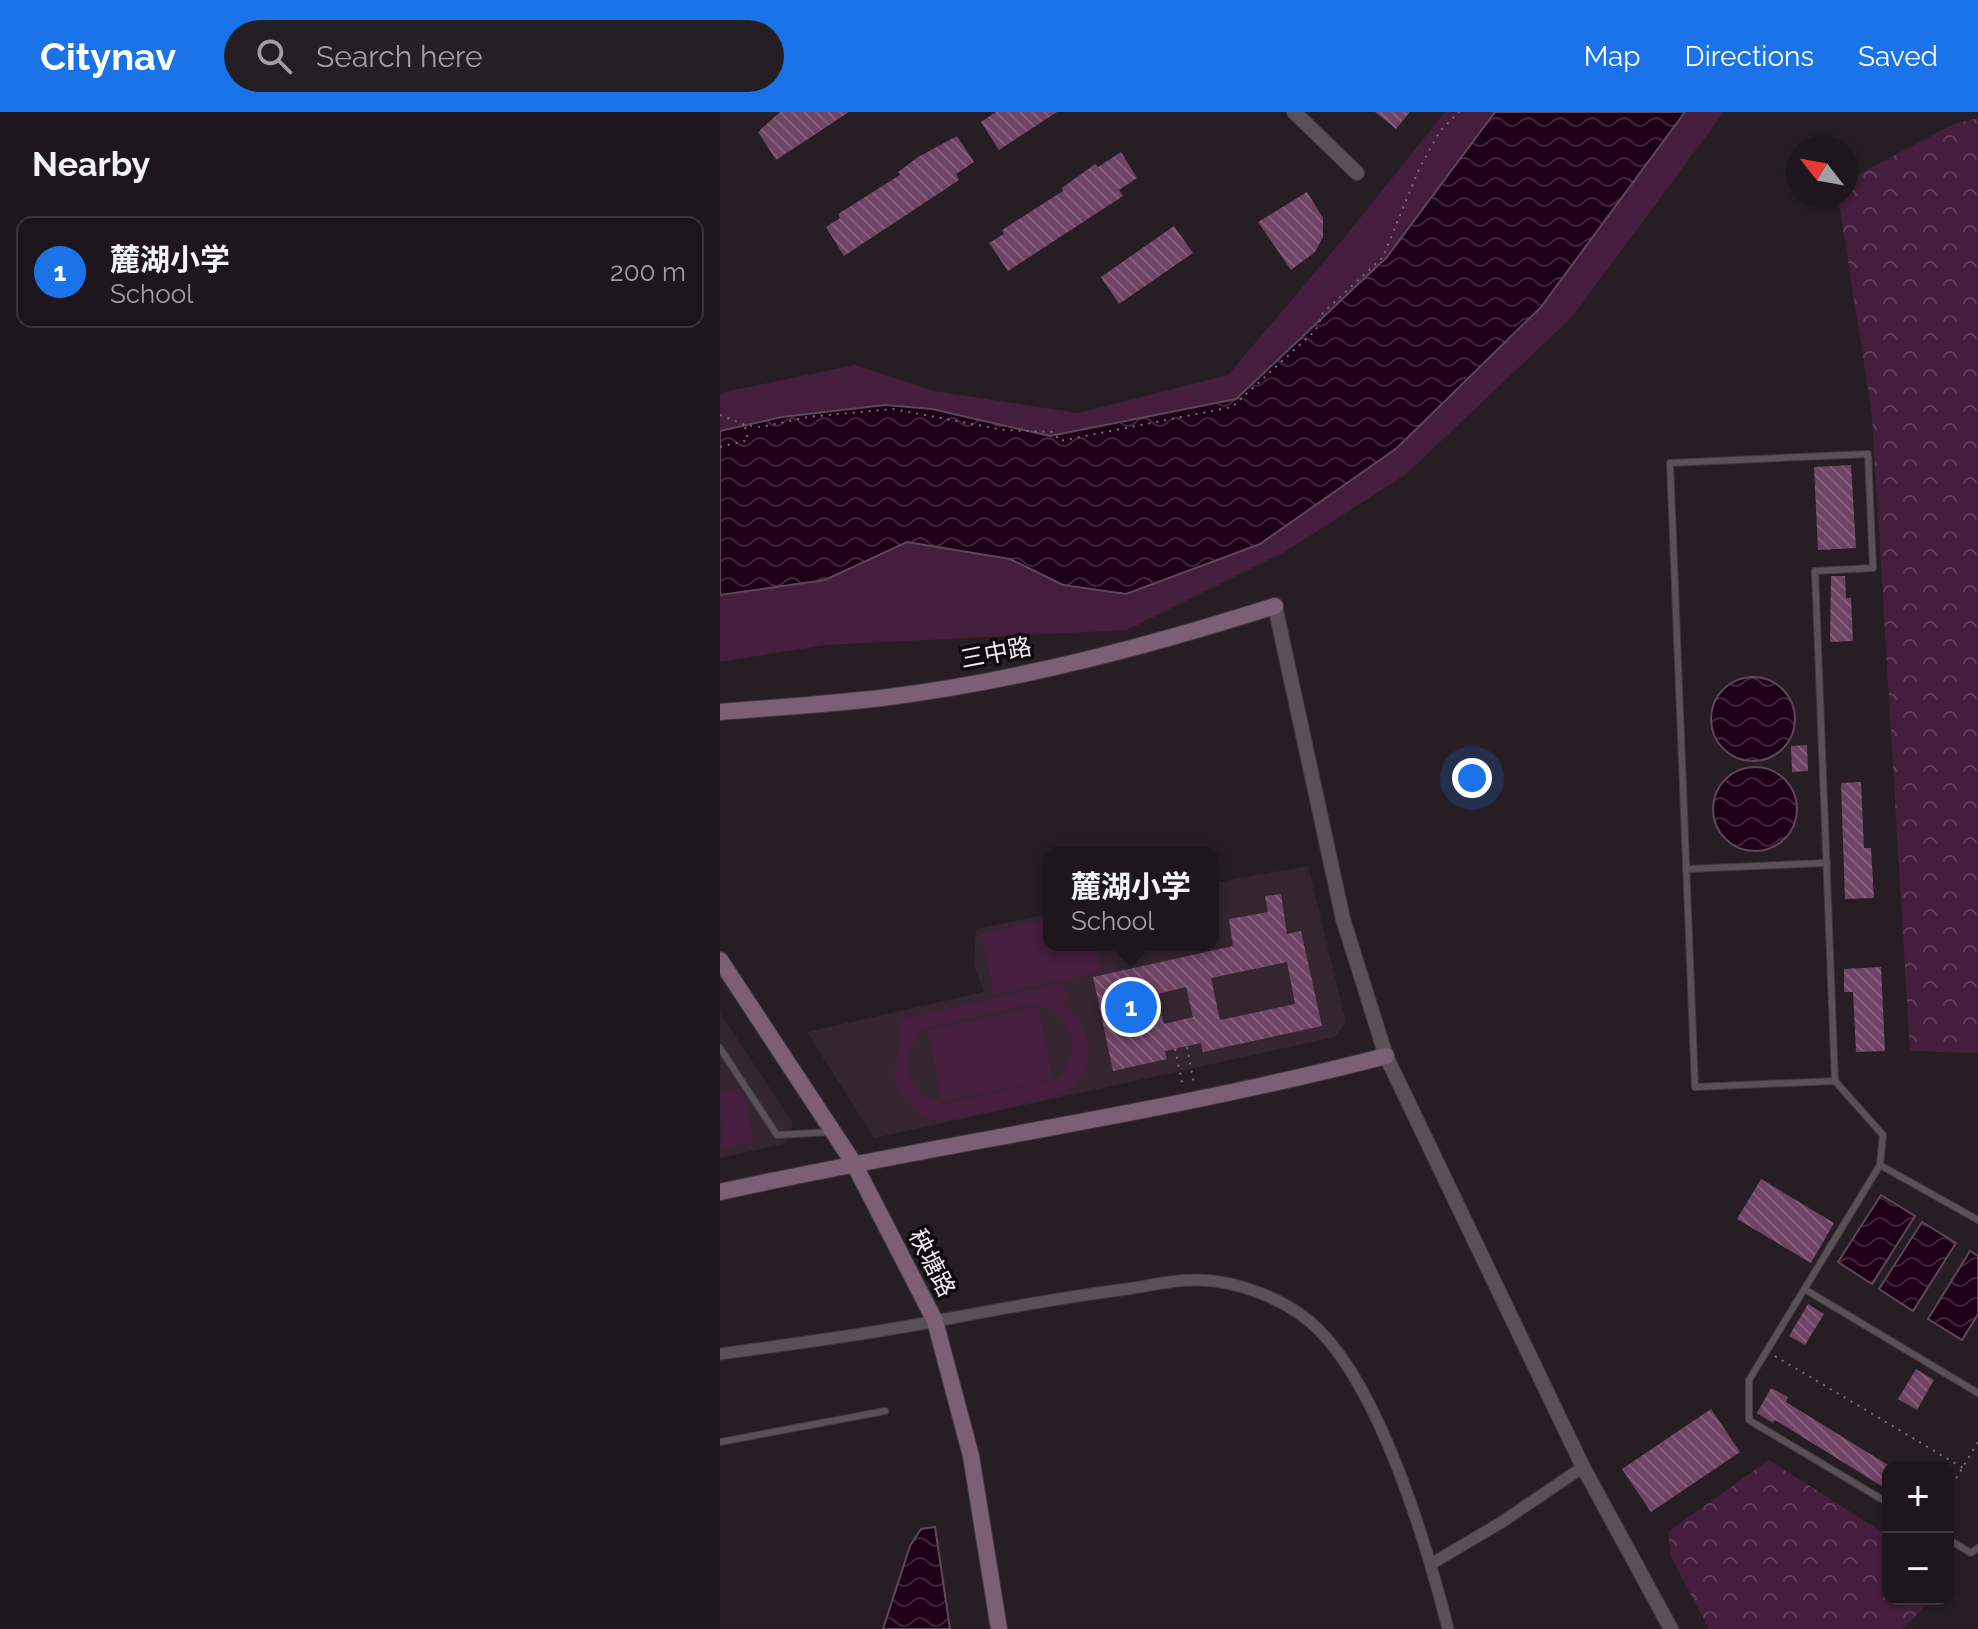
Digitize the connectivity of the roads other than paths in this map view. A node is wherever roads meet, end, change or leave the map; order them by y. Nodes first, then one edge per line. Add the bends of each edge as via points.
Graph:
1 (1294, 112) edge
2 (1357, 173) dead end
3 (1275, 606) joint
4 (720, 712) edge
5 (1827, 863) junction
6 (1686, 869) junction
7 (720, 960) edge
8 (720, 1048) edge
9 (1386, 1056) junction
10 (1835, 1081) junction
11 (833, 1132) junction
12 (853, 1162) junction
13 (1880, 1165) junction
14 (720, 1192) edge
15 (1978, 1220) edge
16 (1806, 1290) junction
17 (935, 1321) junction
18 (720, 1354) edge
19 (1978, 1393) edge
20 (885, 1411) dead end
21 (720, 1442) edge
22 (1583, 1467) junction
23 (1882, 1499) edge
24 (1954, 1543) edge
25 (1978, 1548) edge
26 (1431, 1564) junction
27 (999, 1629) edge
28 (1448, 1629) edge
29 (1671, 1629) edge

1 - 2 street
3 - 4 main road, 三中路 via 1143,648 969,683 897,696
3 - 9 street via 1343,919
5 - 6 lane
5 - 6 lane via 1815,571 1873,568 1868,454 1670,463
5 - 10 lane
6 - 10 lane via 1695,1087
7 - 11 main road, 秧塘路
8 - 11 lane via 777,1135
9 - 12 main road via 1310,1076
9 - 22 street
10 - 13 lane via 1883,1135
11 - 12 main road, 秧塘路
12 - 14 main road
12 - 17 main road, 秧塘路
13 - 15 lane
13 - 16 lane
16 - 19 lane
16 - 23 lane via 1749,1380 1749,1420
17 - 18 street
17 - 26 street via 1193,1280 1227,1283 1271,1298 1319,1330 1354,1378 1380,1425
17 - 27 main road, 秧塘路 via 971,1456
20 - 21 lane
22 - 26 street
22 - 29 street
24 - 25 lane via 1971,1553
26 - 28 street

